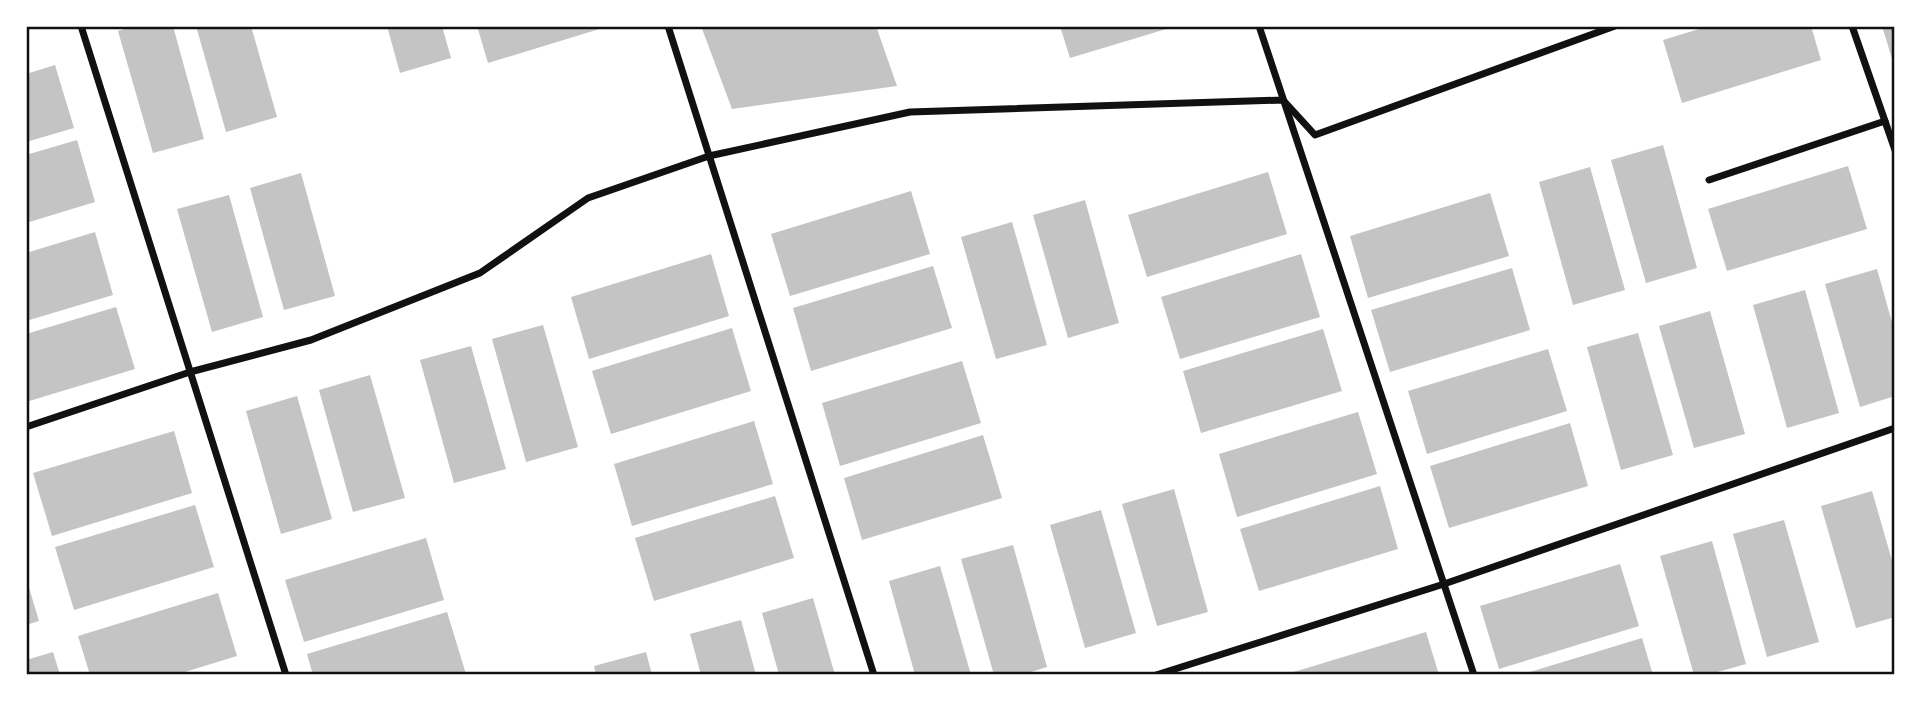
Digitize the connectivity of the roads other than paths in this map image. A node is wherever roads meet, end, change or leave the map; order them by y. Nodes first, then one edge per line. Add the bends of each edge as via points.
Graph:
1 (81, 26) edge
2 (668, 26) edge
3 (1259, 26) edge
4 (1615, 26) edge
5 (1852, 26) edge
6 (1283, 100) junction
7 (1885, 121) junction
8 (1895, 150) edge
9 (709, 156) junction
10 (1709, 180) dead end
11 (190, 372) junction
12 (26, 427) edge
13 (1895, 428) edge
14 (1444, 584) junction
15 (286, 675) edge
16 (874, 675) edge
17 (1156, 675) edge
18 (1474, 675) edge

1 - 11 street
2 - 9 street
3 - 6 street
4 - 6 street via 1315,135
5 - 7 street
6 - 9 street via 910,112
6 - 14 street
7 - 8 street
7 - 10 street
9 - 11 street via 588,198 480,273 311,340
9 - 16 street
11 - 12 street
11 - 15 street
13 - 14 street
14 - 17 street
14 - 18 street

